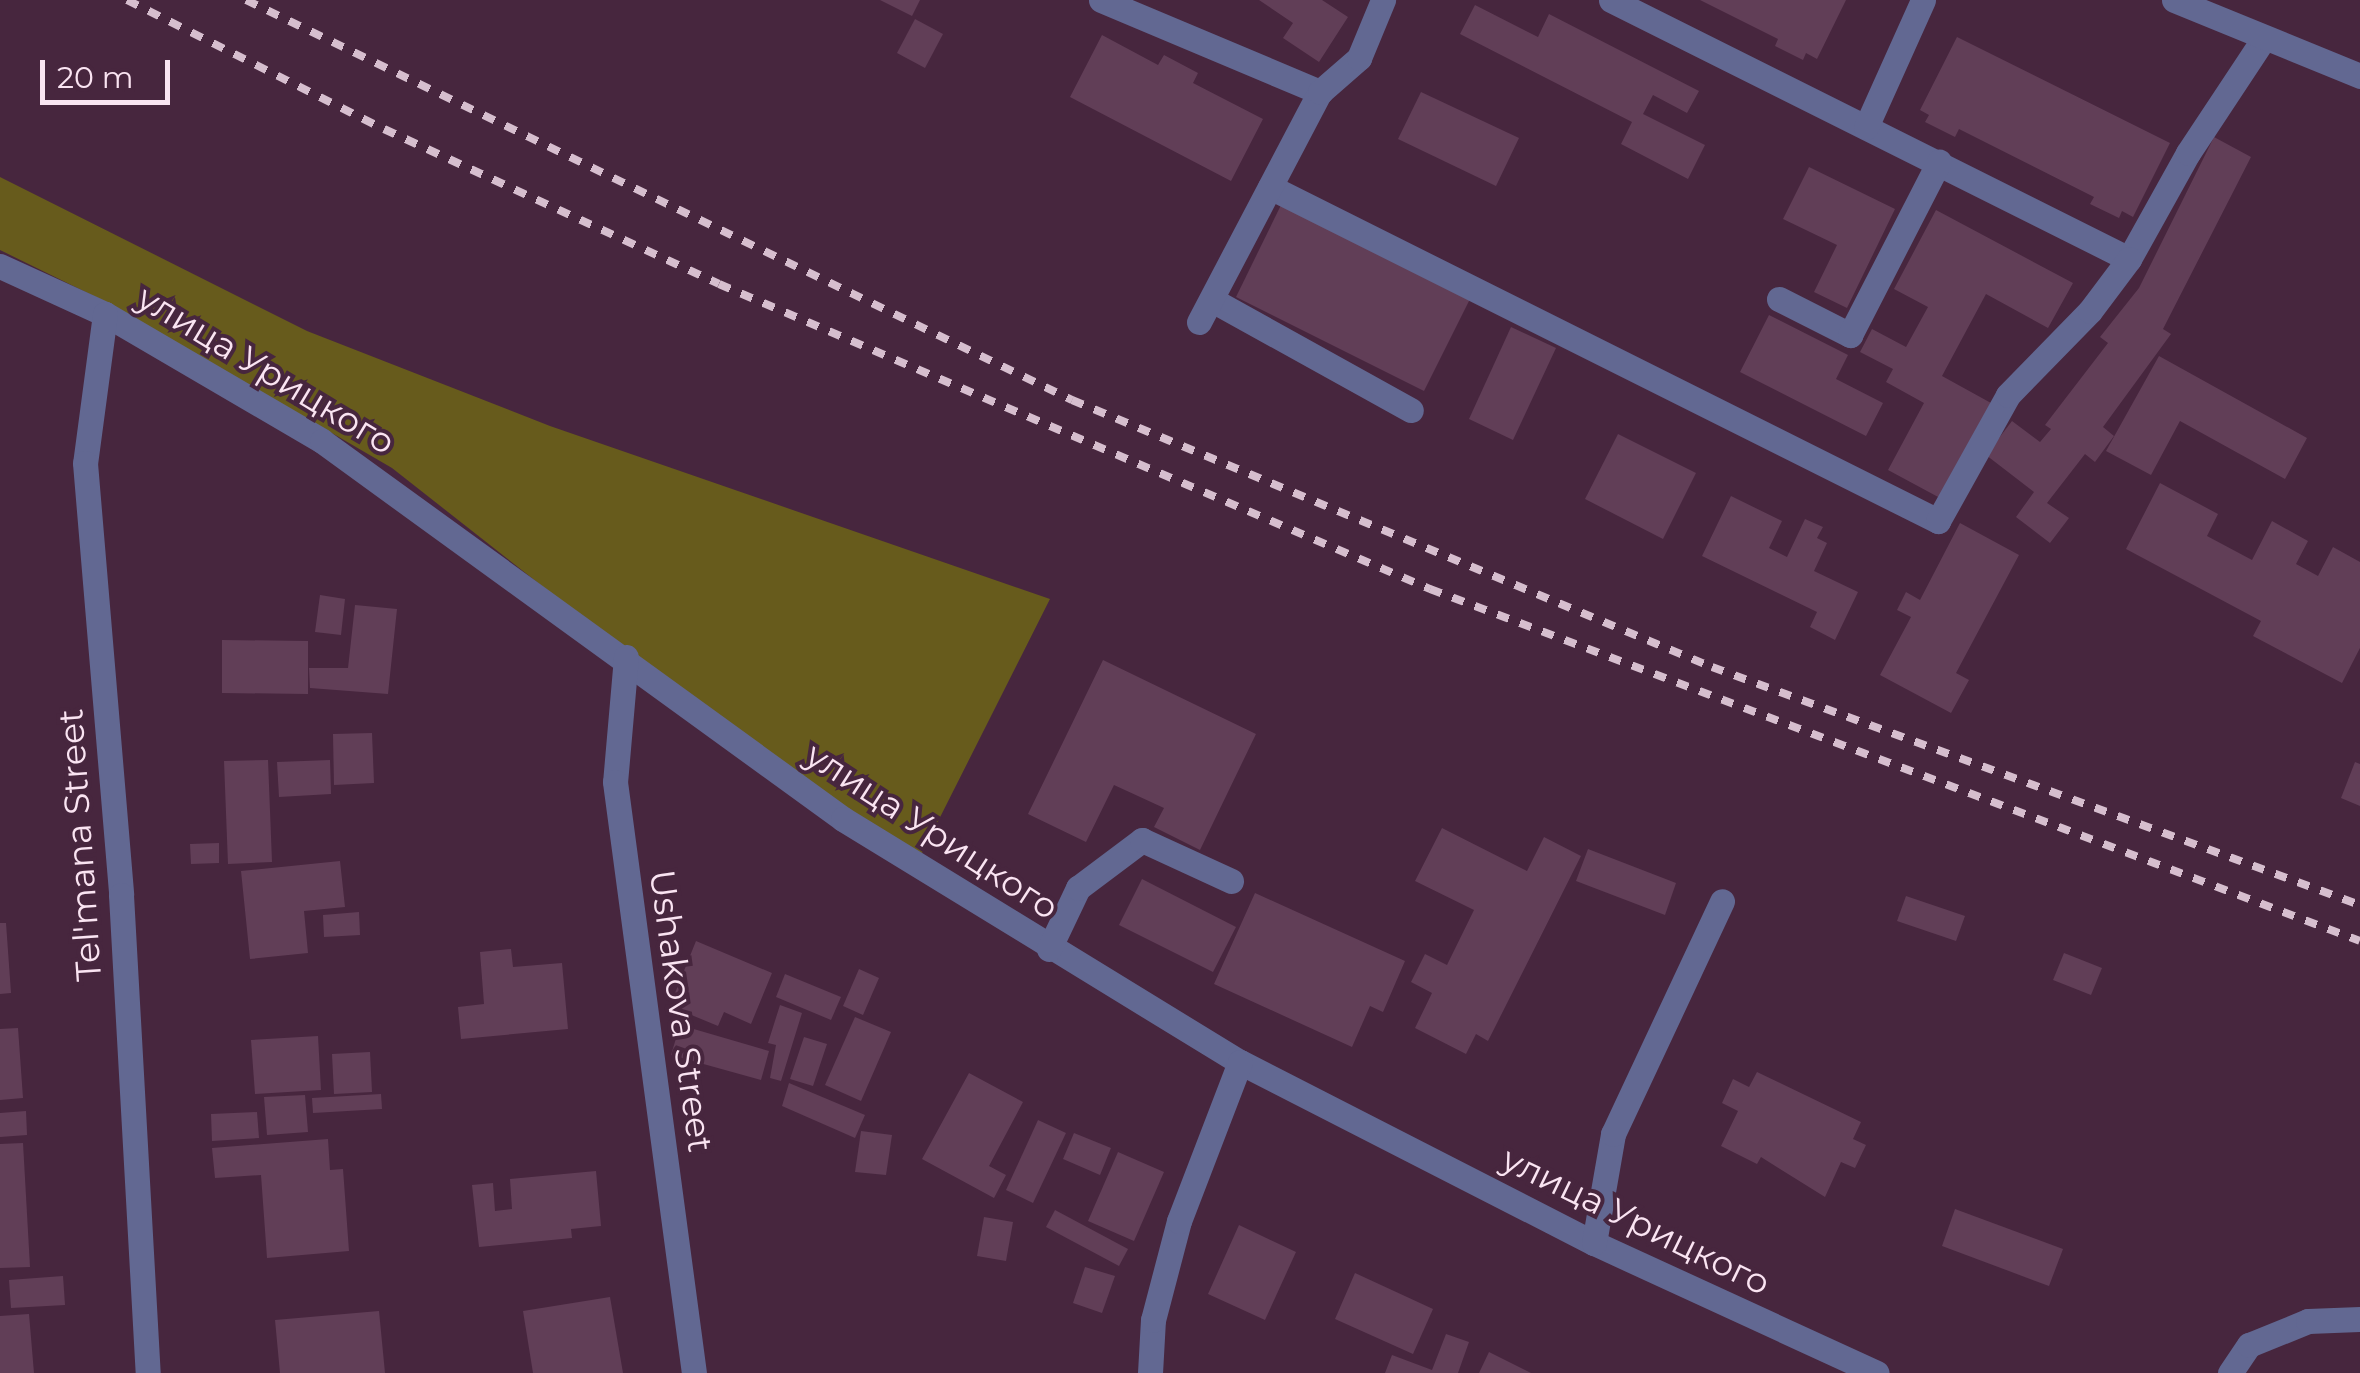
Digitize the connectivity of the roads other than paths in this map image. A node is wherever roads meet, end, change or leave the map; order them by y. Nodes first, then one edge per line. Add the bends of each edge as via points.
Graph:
1 (1101, 0) edge
2 (1382, 0) edge
3 (1611, 0) edge
4 (1923, 0) edge
5 (2174, 0) edge
6 (2264, 38) junction
7 (2360, 76) edge
8 (1320, 92) junction
9 (1866, 126) junction
10 (1939, 162) junction
11 (1270, 187) junction
12 (2128, 259) junction
13 (0, 266) edge
14 (1780, 299) dead end
15 (1214, 300) junction
16 (105, 314) junction
17 (1199, 322) dead end
18 (1411, 410) dead end
19 (626, 657) junction
20 (1232, 881) dead end
21 (1722, 901) dead end
22 (1049, 949) junction
23 (1240, 1062) junction
24 (1594, 1243) junction
25 (2360, 1319) edge
26 (148, 1373) edge
27 (694, 1373) edge
28 (1150, 1373) edge
29 (1876, 1373) edge
30 (2230, 1373) edge

1 - 8 street
2 - 8 street via 1360,58
3 - 9 street
4 - 9 street
5 - 6 street
6 - 7 street
6 - 12 street
8 - 11 street
9 - 10 street
10 - 12 street
10 - 14 street via 1850,335
11 - 12 street via 1938,522 2008,395 2090,312
11 - 15 street
13 - 16 street, улица Урицкого
15 - 17 street
15 - 18 street
16 - 19 street, улица Урицкого via 322,441
16 - 26 street, Tel'mana Street via 85,463 120,895
19 - 22 street, улица Урицкого via 844,820
19 - 27 street, Ushakova Street via 616,782
20 - 22 street via 1142,840 1078,888
21 - 24 street via 1614,1134
22 - 23 street, улица Урицкого
23 - 24 street, улица Урицкого
23 - 28 street via 1178,1221 1153,1320
24 - 29 street, улица Урицкого
25 - 30 street via 2308,1321 2249,1344

